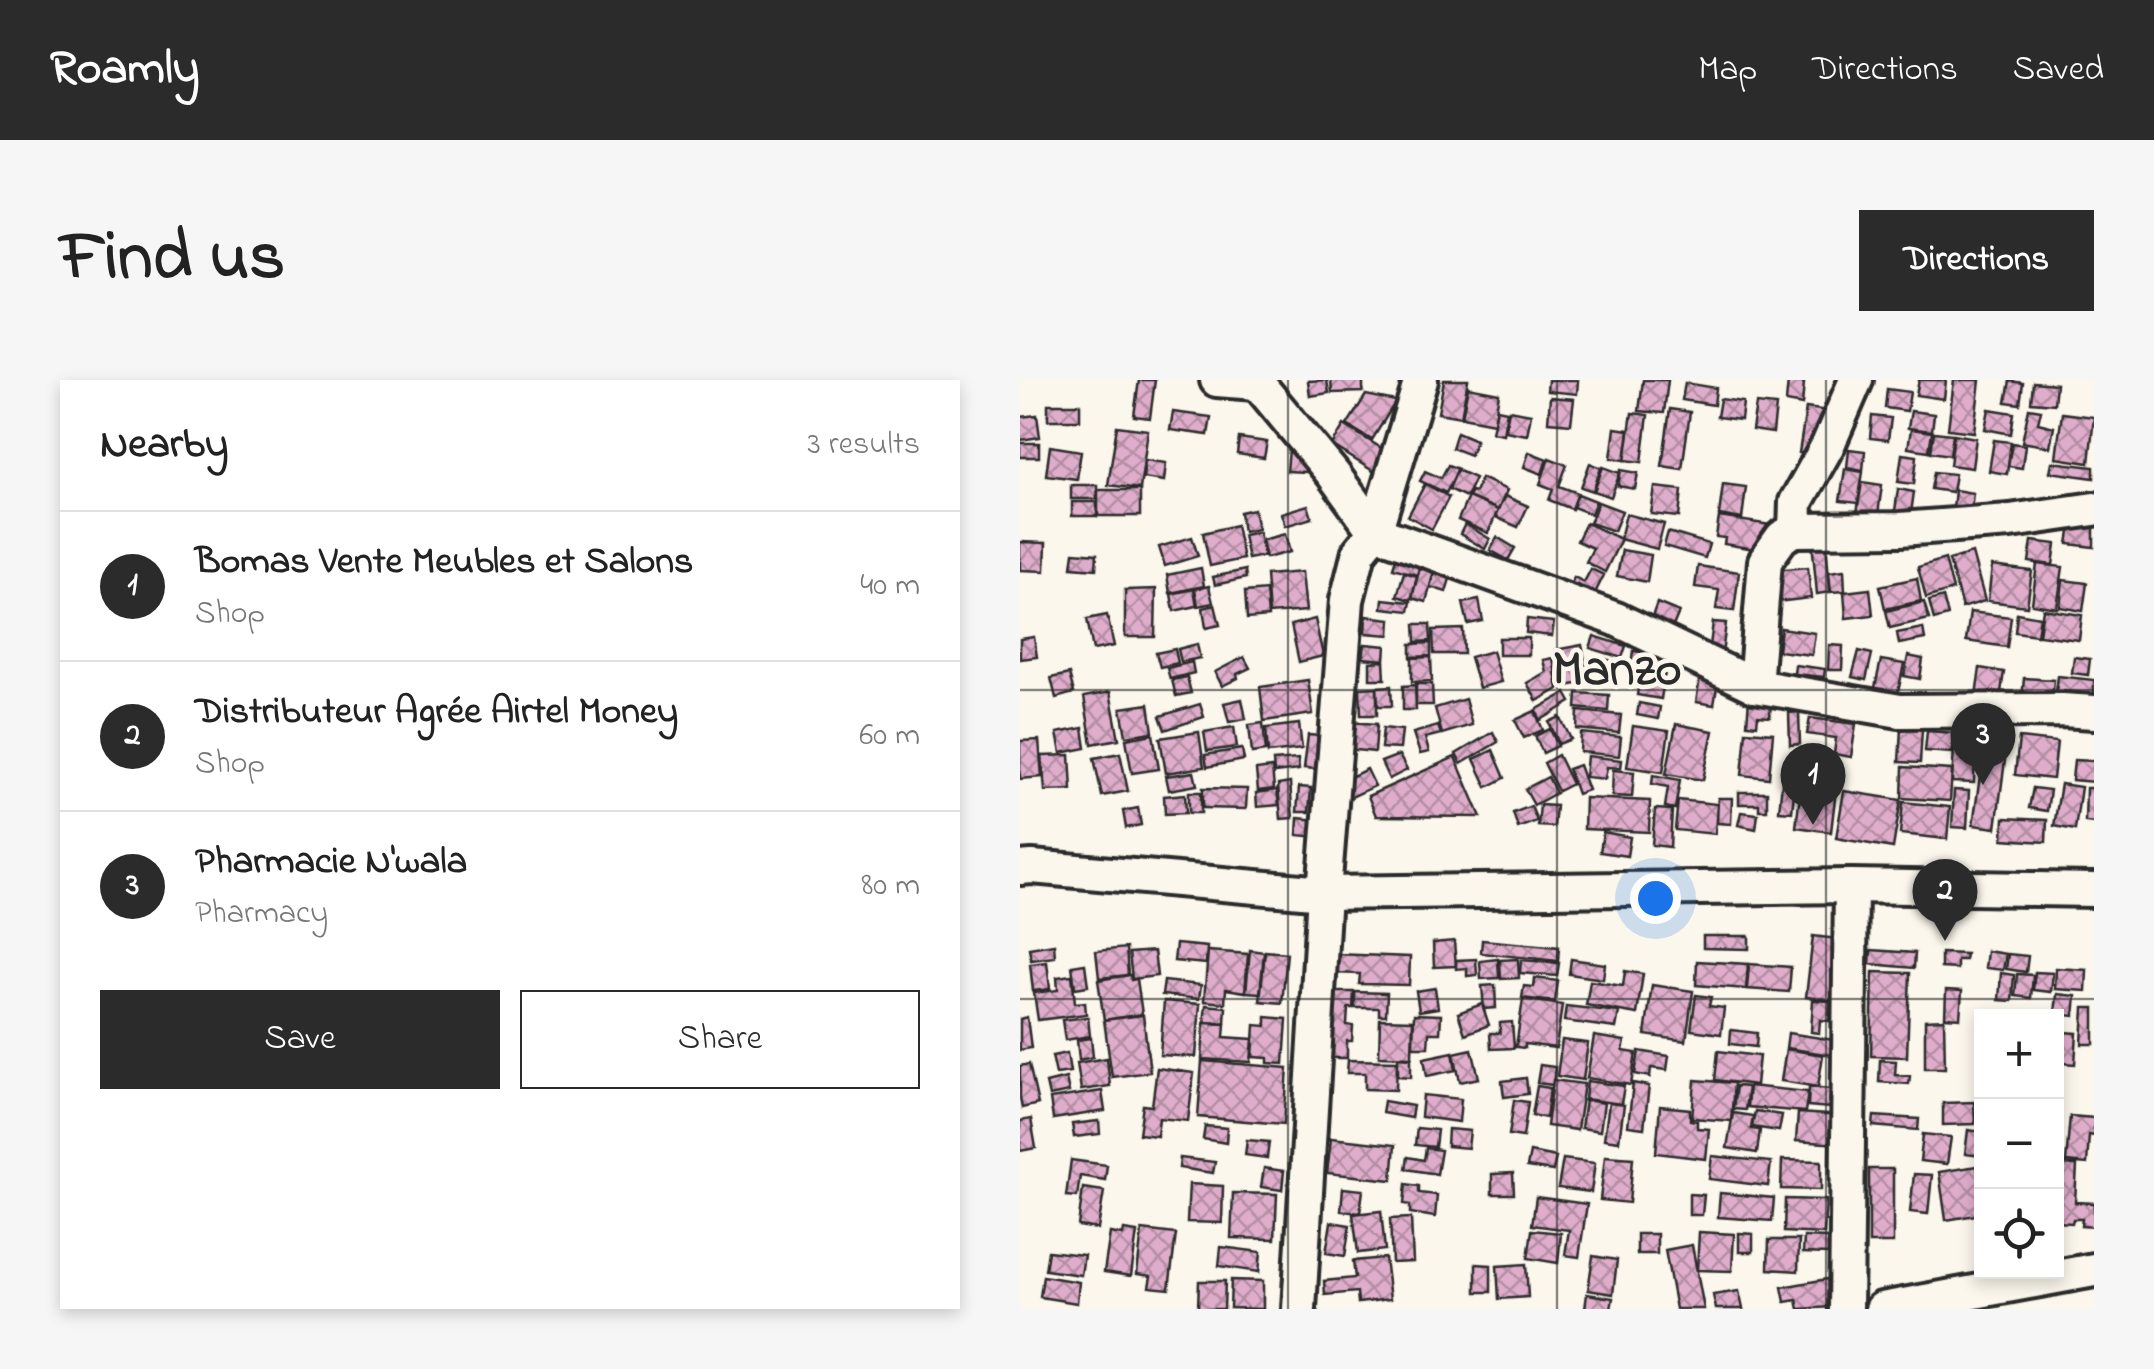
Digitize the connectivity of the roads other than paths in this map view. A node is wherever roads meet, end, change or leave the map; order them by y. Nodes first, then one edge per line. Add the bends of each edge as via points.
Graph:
1 (1217, 380) edge
2 (1421, 380) edge
3 (1856, 380) edge
4 (1256, 382) edge
5 (2094, 509) edge
6 (1794, 530) junction
7 (1375, 532) junction
8 (1755, 686) junction
9 (2094, 712) edge
10 (1020, 868) edge
11 (1851, 886) junction
12 (2094, 890) edge
13 (1324, 893) junction
14 (2094, 1270) edge
15 (1299, 1309) edge
16 (1846, 1309) edge
17 (1882, 1309) edge

1 - 4 street
2 - 7 street
3 - 6 street via 1796,502
4 - 7 street
5 - 6 street via 1900,529
6 - 8 street via 1765,560
7 - 8 street via 1616,619
7 - 13 street via 1359,552 1347,600
8 - 9 street via 1900,711
10 - 13 street
11 - 12 street
11 - 13 street
11 - 16 street
13 - 15 street
14 - 17 street

